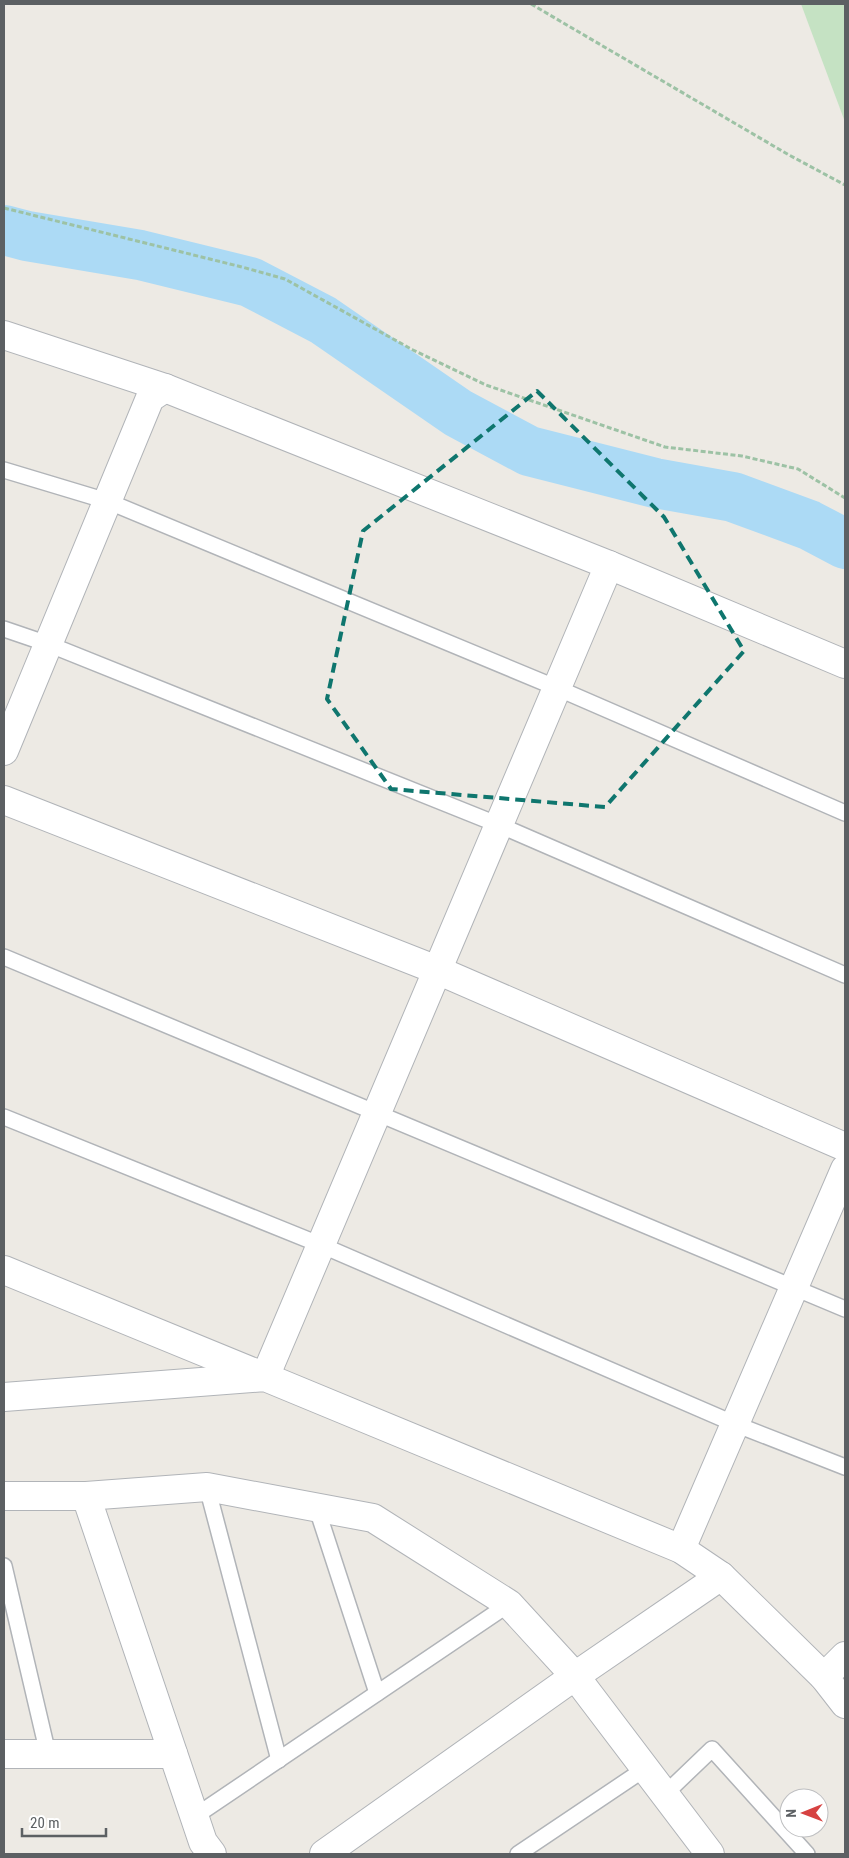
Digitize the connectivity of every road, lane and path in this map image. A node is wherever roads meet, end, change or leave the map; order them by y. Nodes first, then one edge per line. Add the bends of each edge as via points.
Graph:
1 (531, 4) edge
2 (845, 185) edge
3 (4, 208) edge
4 (4, 335) edge
5 (165, 388) junction
6 (4, 470) edge
7 (845, 498) edge
8 (107, 501) junction
9 (609, 565) junction
10 (4, 629) edge
11 (48, 644) junction
12 (845, 664) edge
13 (557, 688) junction
14 (4, 750) edge
15 (4, 800) edge
16 (845, 813) edge
17 (499, 825) junction
18 (4, 957) edge
19 (437, 970) junction
20 (845, 975) edge
21 (376, 1114) junction
22 (4, 1117) edge
23 (845, 1148) edge
24 (845, 1169) edge
25 (321, 1245) junction
26 (4, 1270) edge
27 (794, 1287) junction
28 (845, 1309) edge
29 (265, 1377) junction
30 (4, 1396) edge
31 (735, 1424) junction
32 (845, 1467) edge
33 (207, 1487) junction
34 (4, 1496) edge
35 (86, 1496) junction
36 (317, 1509) junction
37 (680, 1549) junction
38 (4, 1566) edge
39 (721, 1576) junction
40 (509, 1604) junction
41 (845, 1656) edge
42 (574, 1676) junction
43 (824, 1677) junction
44 (377, 1693) junction
45 (845, 1704) edge
46 (4, 1754) edge
47 (48, 1754) junction
48 (173, 1754) junction
49 (279, 1760) junction
50 (646, 1768) junction
51 (665, 1794) junction
52 (201, 1842) edge
53 (324, 1854) edge
54 (518, 1854) edge
55 (710, 1854) edge
56 (807, 1854) edge

1 - 2 path
3 - 7 path via 285,279 413,350 486,385 665,447 742,456 798,469
4 - 5 street
5 - 8 street via 150,398
5 - 9 street
6 - 8 lane
8 - 11 street
8 - 13 lane
9 - 12 street
9 - 13 street
10 - 11 lane
11 - 14 street
11 - 17 lane
13 - 16 lane
13 - 17 street
15 - 19 street
17 - 19 street
17 - 20 lane
18 - 21 lane
19 - 21 street
19 - 23 street
21 - 25 street
21 - 27 lane
22 - 25 lane
24 - 27 street
25 - 29 street
25 - 31 lane
26 - 29 street
27 - 28 lane
27 - 31 street
29 - 30 street
29 - 37 street
31 - 32 lane
31 - 37 street
33 - 35 street
33 - 36 street
33 - 49 lane
34 - 35 street
35 - 48 street
36 - 40 street via 373,1518
36 - 44 lane
37 - 39 street
38 - 47 lane
39 - 42 street
39 - 43 street
40 - 42 street
40 - 44 lane
41 - 43 street
42 - 50 street
42 - 53 street
43 - 45 street
44 - 49 lane
46 - 47 street
47 - 48 street
48 - 52 street
49 - 52 lane
50 - 51 street
50 - 54 lane
51 - 55 street
51 - 56 lane via 712,1749

